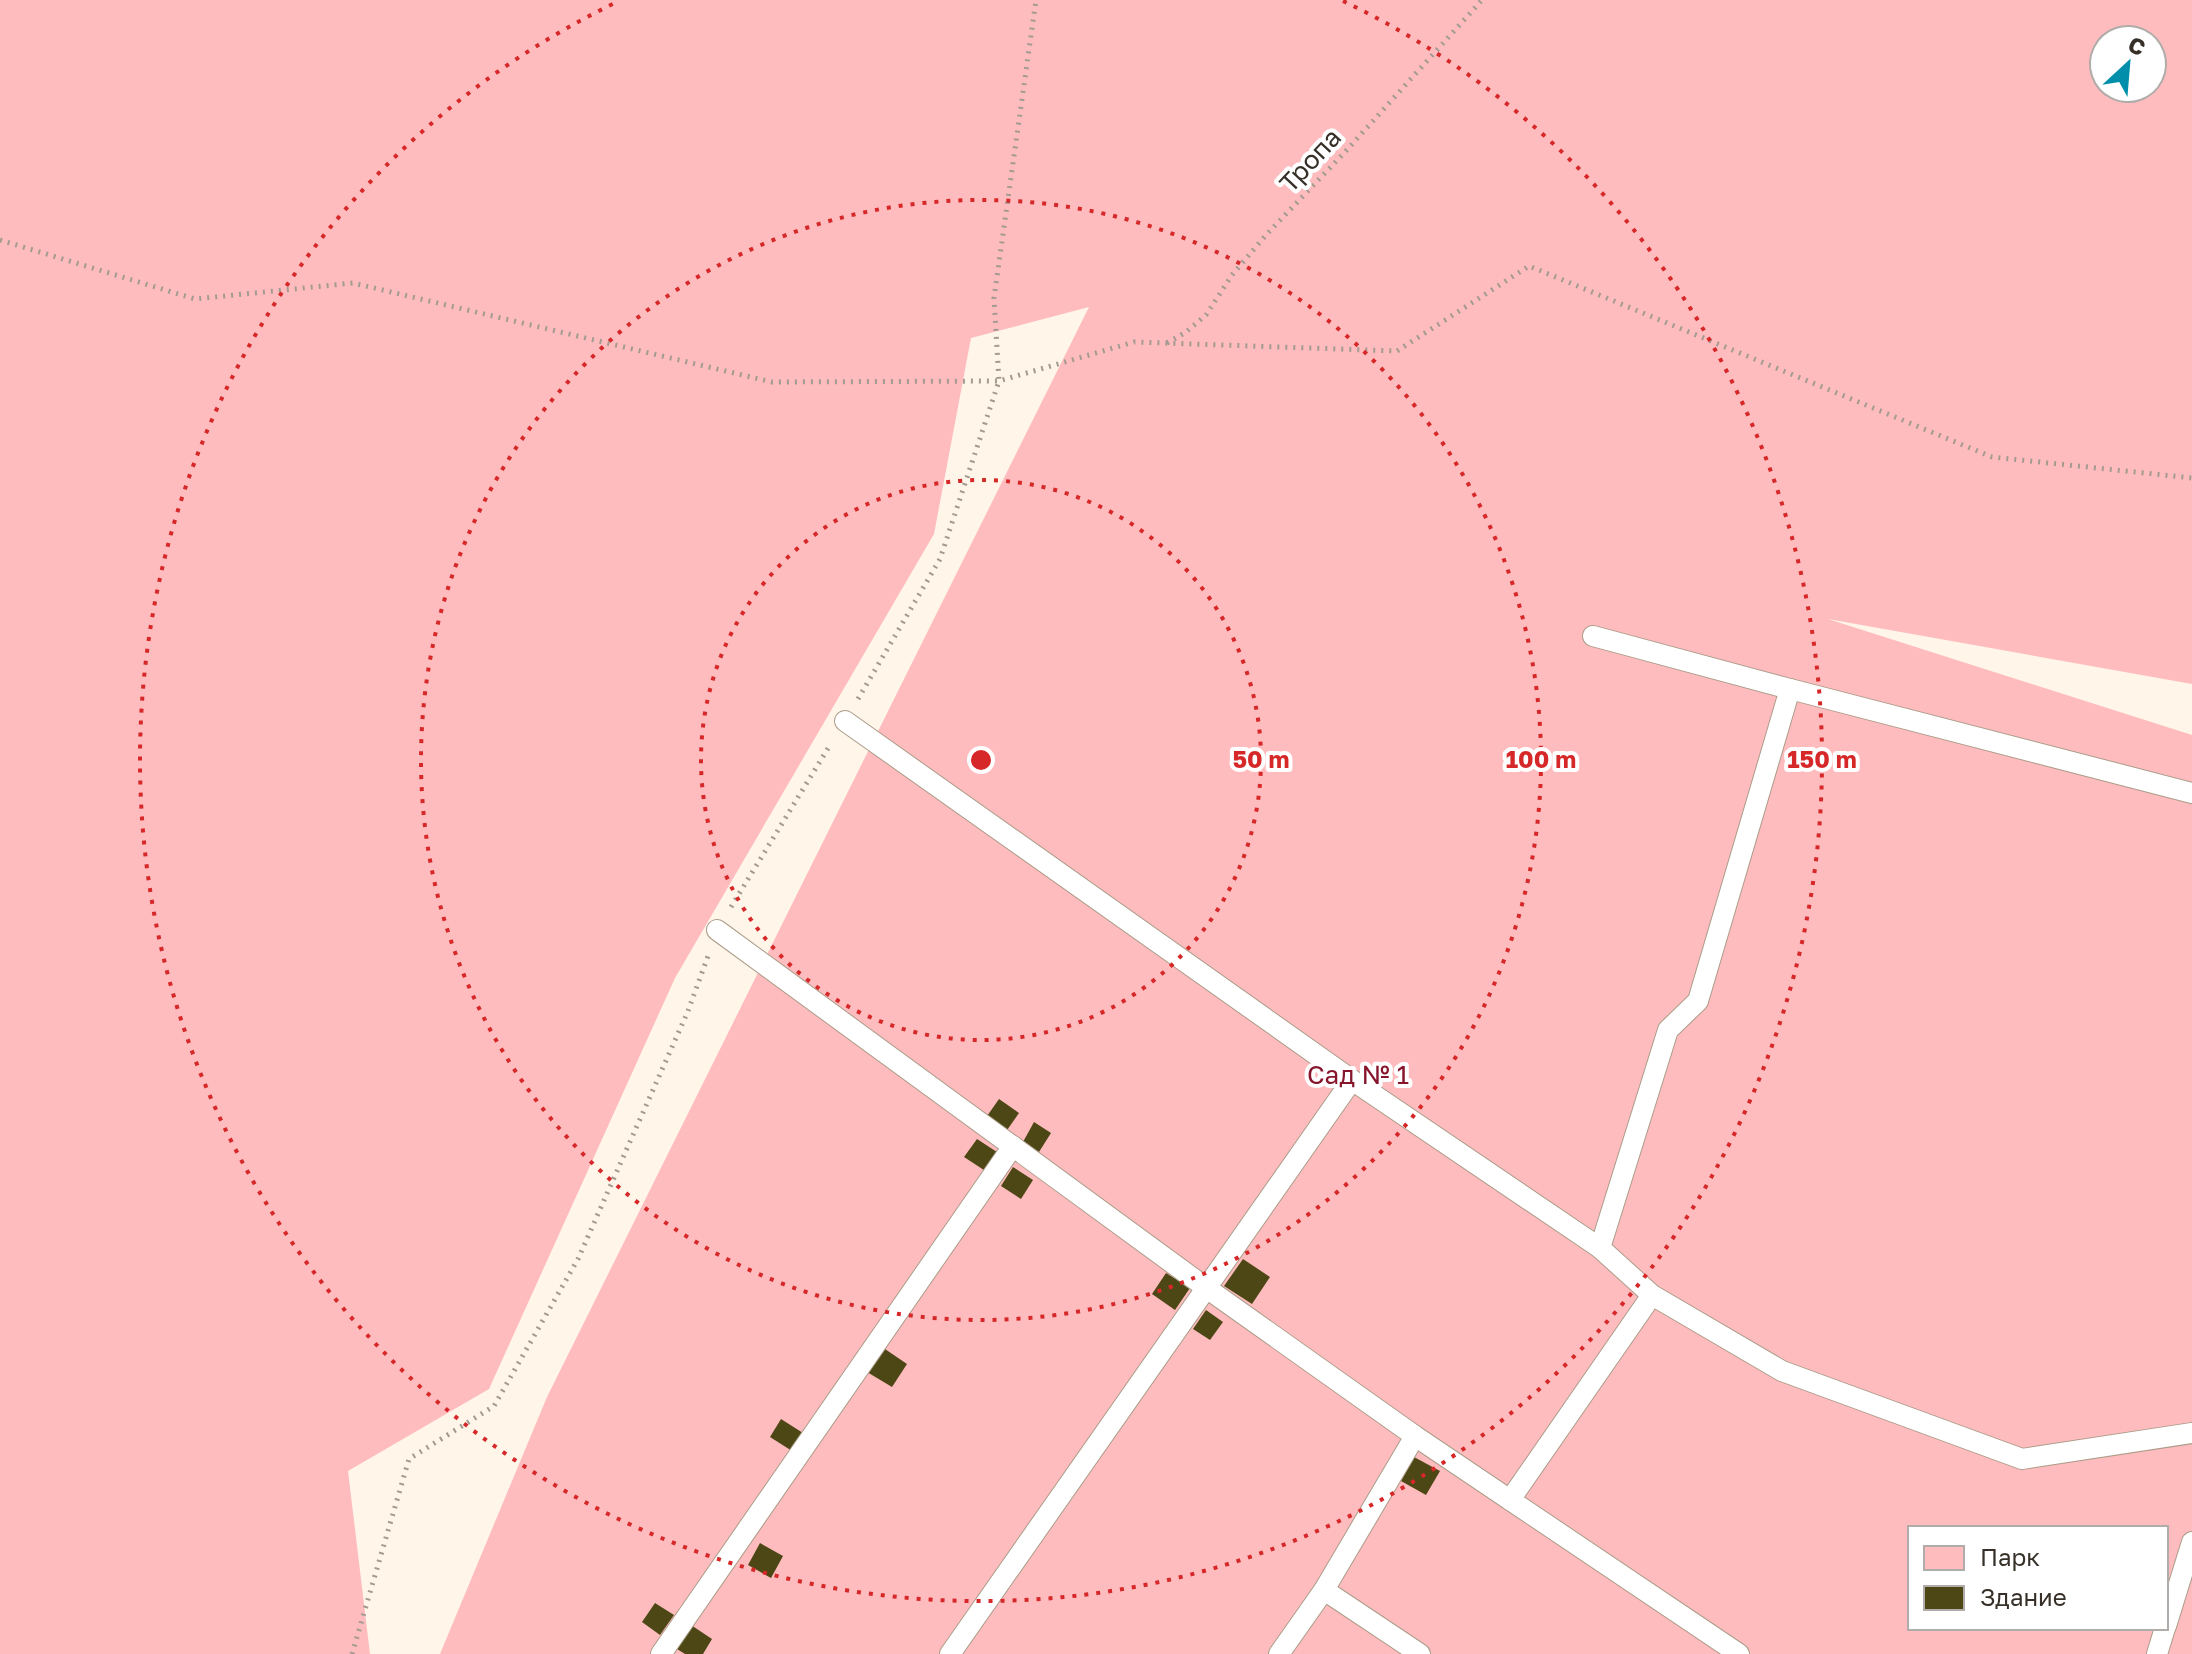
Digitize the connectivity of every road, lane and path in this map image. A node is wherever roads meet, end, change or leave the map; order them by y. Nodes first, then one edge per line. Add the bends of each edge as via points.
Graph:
1 (1036, 0) edge
2 (1482, 0) edge
3 (0, 240) edge
4 (1166, 343) junction
5 (999, 381) junction
6 (2192, 478) edge
7 (1593, 636) dead end
8 (1790, 689) junction
9 (845, 721) junction
10 (2192, 793) edge
11 (717, 930) junction
12 (1352, 1080) junction
13 (1013, 1146) junction
14 (1600, 1248) junction
15 (1205, 1287) junction
16 (1652, 1295) junction
17 (2192, 1433) edge
18 (1415, 1436) junction
19 (1510, 1500) junction
20 (2192, 1542) edge
21 (1324, 1590) junction
22 (2168, 1620) edge
23 (2165, 1630) edge
24 (352, 1654) edge
25 (661, 1654) edge
26 (950, 1654) edge
27 (1279, 1654) edge
28 (1420, 1654) edge
29 (1739, 1654) edge
30 (2157, 1654) edge

1 - 5 path via 994,298
2 - 4 path, Тропа via 1266,235 1206,315
3 - 5 path via 195,299 353,283 772,382
4 - 5 path via 1134,342
4 - 6 path via 1397,351 1529,266 1992,457
5 - 9 path via 940,559
7 - 8 lane
8 - 10 lane
8 - 14 lane via 1698,1001 1668,1030
9 - 11 path
9 - 12 lane
11 - 13 lane
11 - 24 path via 688,1011 578,1259 494,1406 409,1459
12 - 14 lane
12 - 15 lane
13 - 15 lane
13 - 25 lane
14 - 16 lane
15 - 18 lane
15 - 26 lane
16 - 17 lane via 1782,1371 2022,1459
16 - 19 lane
18 - 19 lane
18 - 21 lane
19 - 29 lane
20 - 22 lane
21 - 27 lane
21 - 28 lane
23 - 30 lane

